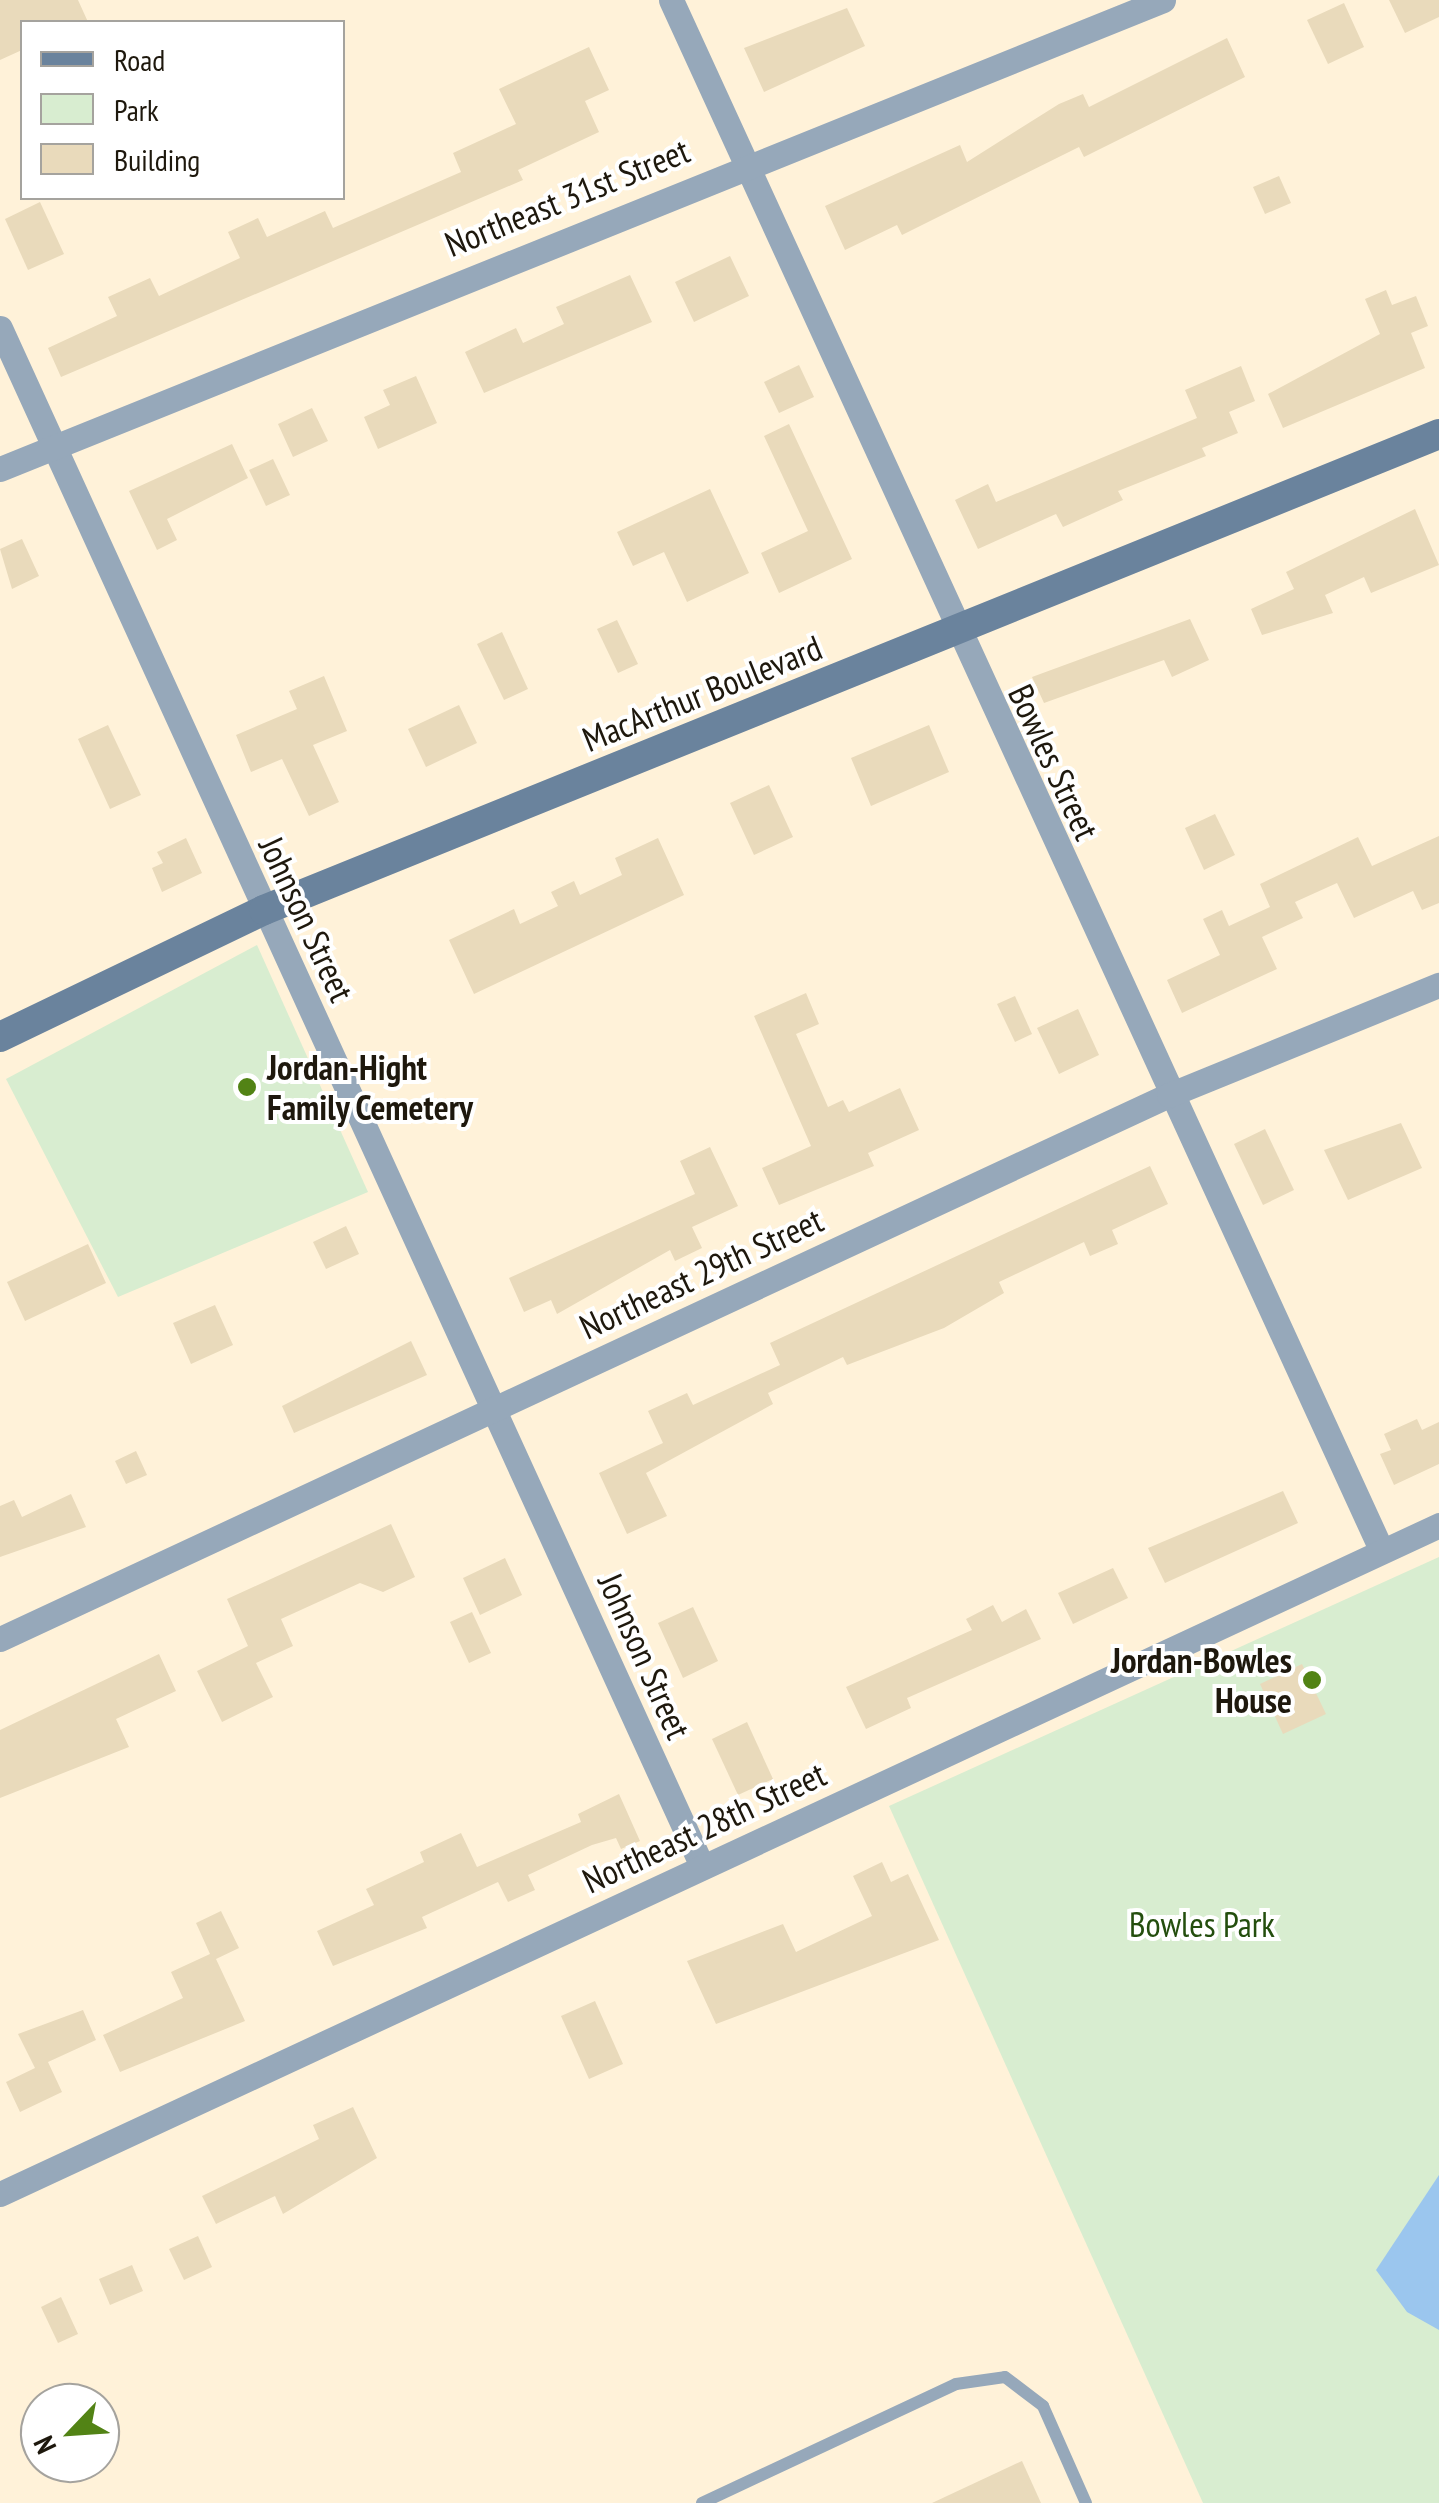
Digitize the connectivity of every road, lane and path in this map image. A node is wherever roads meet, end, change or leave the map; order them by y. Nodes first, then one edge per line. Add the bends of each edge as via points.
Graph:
1 (671, 0) edge
2 (1163, 0) edge
3 (746, 166) junction
4 (0, 328) edge
5 (1439, 434) edge
6 (53, 444) junction
7 (0, 469) edge
8 (955, 631) junction
9 (264, 910) junction
10 (1439, 985) edge
11 (0, 1036) edge
12 (1170, 1095) junction
13 (494, 1408) junction
14 (1439, 1525) edge
15 (1381, 1549) junction
16 (0, 1639) edge
17 (702, 1866) junction
18 (0, 2194) edge
19 (702, 2503) edge
20 (1086, 2503) edge

1 - 3 street, Bowles Street
2 - 3 street, Northeast 31st Street
3 - 6 street, Northeast 31st Street
3 - 8 street, Bowles Street
4 - 6 street, Johnson Street
5 - 8 main road, MacArthur Boulevard
6 - 7 street, Northeast 31st Street
6 - 9 street, Johnson Street
8 - 9 main road, MacArthur Boulevard
8 - 12 street, Bowles Street
9 - 11 main road, MacArthur Boulevard
9 - 13 street, Johnson Street
10 - 12 street, Northeast 29th Street
12 - 13 street, Northeast 29th Street
12 - 15 street, Bowles Street
13 - 16 street, Northeast 29th Street
13 - 17 street, Johnson Street
14 - 15 street, Northeast 28th Street
15 - 17 street, Northeast 28th Street
17 - 18 street, Northeast 28th Street
19 - 20 lane via 956,2384 1005,2378 1043,2406

